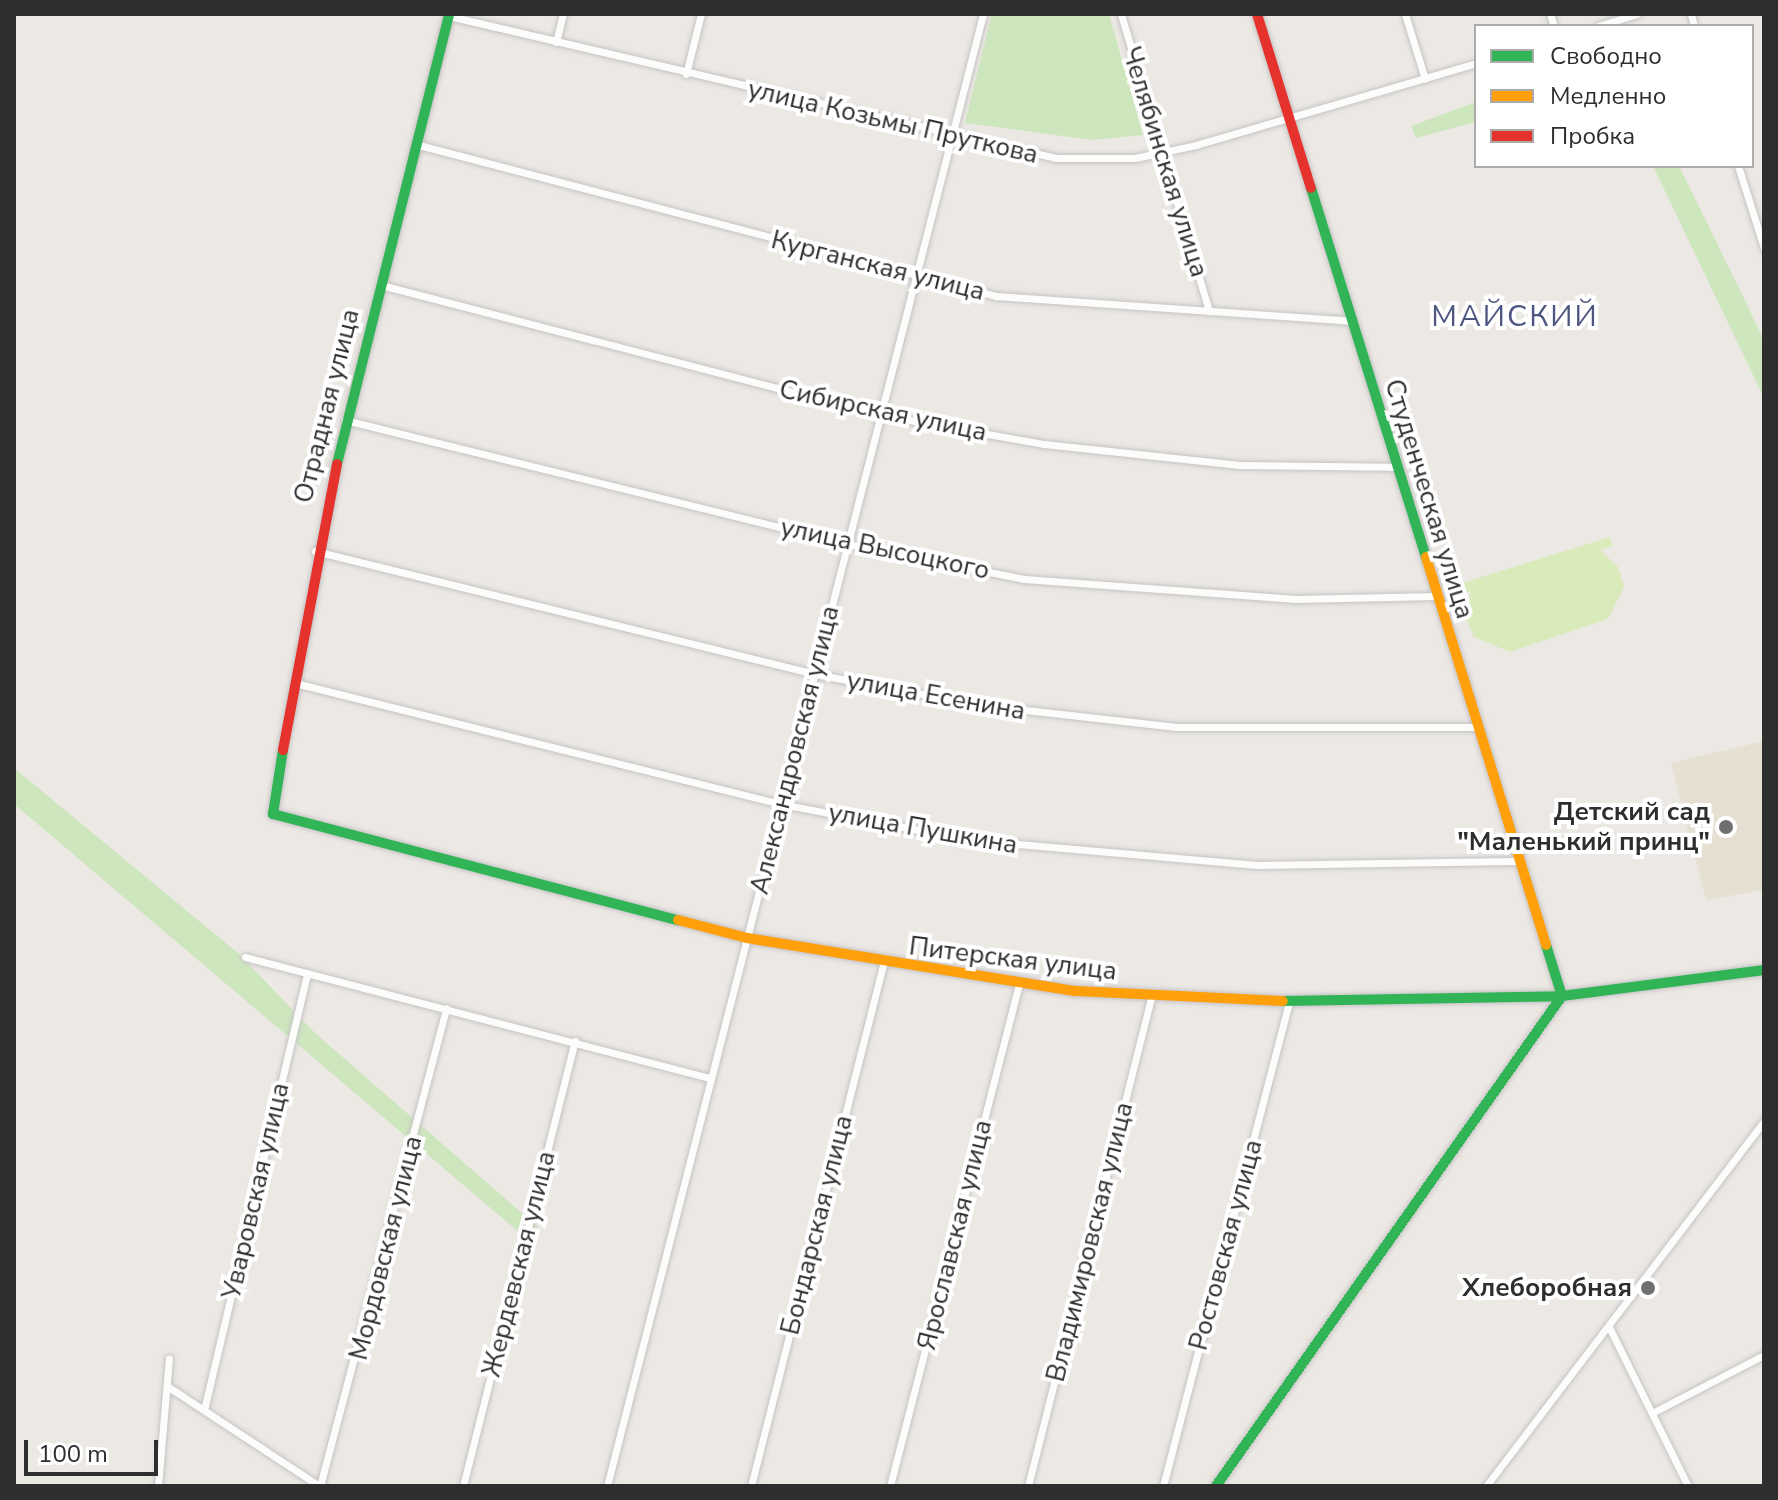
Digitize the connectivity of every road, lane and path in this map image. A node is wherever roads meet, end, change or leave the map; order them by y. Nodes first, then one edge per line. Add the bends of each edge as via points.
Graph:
1 (563, 14) edge
2 (701, 14) edge
3 (983, 14) edge
4 (1121, 14) edge
5 (1257, 14) edge
6 (1405, 14) edge
7 (1637, 14) edge
8 (449, 15) edge
9 (1604, 24) edge
10 (556, 42) junction
11 (1474, 64) edge
12 (686, 74) junction
13 (1425, 79) junction
14 (1290, 120) junction
15 (952, 138) junction
16 (415, 144) junction
17 (1163, 152) junction
18 (1739, 168) edge
19 (1764, 248) edge
20 (916, 279) junction
21 (381, 285) junction
22 (1209, 311) junction
23 (1351, 321) junction
24 (881, 415) junction
25 (345, 420) junction
26 (1396, 467) junction
27 (848, 544) junction
28 (315, 551) junction
29 (1436, 596) junction
30 (815, 674) junction
31 (295, 683) junction
32 (1476, 727) junction
33 (781, 804) junction
34 (273, 814) joint
35 (1517, 861) junction
36 (747, 938) junction
37 (245, 957) dead end
38 (883, 965) junction
39 (1764, 970) edge
40 (307, 973) junction
41 (1019, 984) junction
42 (1562, 996) junction
43 (1151, 998) junction
44 (1289, 1003) junction
45 (446, 1008) junction
46 (575, 1041) junction
47 (711, 1078) junction
48 (1764, 1121) edge
49 (1609, 1327) junction
50 (1764, 1355) edge
51 (169, 1358) dead end
52 (167, 1386) junction
53 (204, 1410) junction
54 (1652, 1413) junction
55 (158, 1486) edge
56 (320, 1486) edge
57 (463, 1486) edge
58 (607, 1486) edge
59 (751, 1486) edge
60 (890, 1486) edge
61 (1028, 1486) edge
62 (1163, 1486) edge
63 (1216, 1486) edge
64 (1486, 1486) edge
65 (1688, 1486) edge

1 - 10 street
2 - 12 street
3 - 15 street, Александровская улица
4 - 17 street, Челябинская улица
5 - 14 street, Студенческая улица
6 - 13 street
7 - 9 street
8 - 10 street, улица Козьмы Пруткова
8 - 16 street, Отрадная улица
10 - 12 street, улица Козьмы Пруткова
11 - 13 street, улица Козьмы Пруткова
12 - 15 street, улица Козьмы Пруткова
13 - 14 street, улица Козьмы Пруткова
14 - 17 street, улица Козьмы Пруткова
14 - 23 street, Студенческая улица
15 - 17 street, улица Козьмы Пруткова via 1056,158
15 - 20 street, Александровская улица
16 - 20 street, Курганская улица
16 - 21 street, Отрадная улица
17 - 22 street, Челябинская улица
18 - 19 street
20 - 22 street, Курганская улица via 1060,303
20 - 24 street, Александровская улица
21 - 24 street, Сибирская улица
21 - 25 street, Отрадная улица
22 - 23 street, Курганская улица
23 - 26 street, Студенческая улица
24 - 26 street, Сибирская улица via 1044,444 1240,465
24 - 27 street, Александровская улица
25 - 27 street, улица Высоцкого
25 - 28 street, Отрадная улица
26 - 29 street, Студенческая улица
27 - 29 street, улица Высоцкого via 1024,579 1186,595
27 - 30 street, Александровская улица
28 - 30 street, улица Есенина
28 - 31 street, Отрадная улица
29 - 32 street, Студенческая улица
30 - 32 street, улица Есенина via 1079,720 1332,732
30 - 33 street, Александровская улица
31 - 33 street, улица Пушкина
31 - 34 street, Отрадная улица
32 - 35 street, Студенческая улица
33 - 35 street, улица Пушкина via 972,840 1141,859 1257,865
33 - 36 street, Александровская улица
34 - 36 street, Питерская улица
35 - 42 street, Студенческая улица
36 - 38 street, Питерская улица
36 - 47 street, Александровская улица
37 - 40 street
38 - 41 street, Питерская улица
38 - 59 street, Бондарская улица
39 - 42 street, Питерская улица
40 - 45 street
40 - 53 street, Уваровская улица
41 - 43 street, Питерская улица
41 - 60 street, Ярославская улица
42 - 44 street, Питерская улица
42 - 63 street
43 - 44 street, Питерская улица
43 - 61 street, Владимировская улица
44 - 62 street, Ростовская улица
45 - 46 street
45 - 56 street, Мордовская улица
46 - 47 street
46 - 57 street, Жердевская улица
47 - 58 street, Александровская улица
48 - 49 street
49 - 54 street
49 - 64 street
50 - 54 street
51 - 52 street
52 - 53 street
52 - 55 street
53 - 56 street
54 - 65 street

